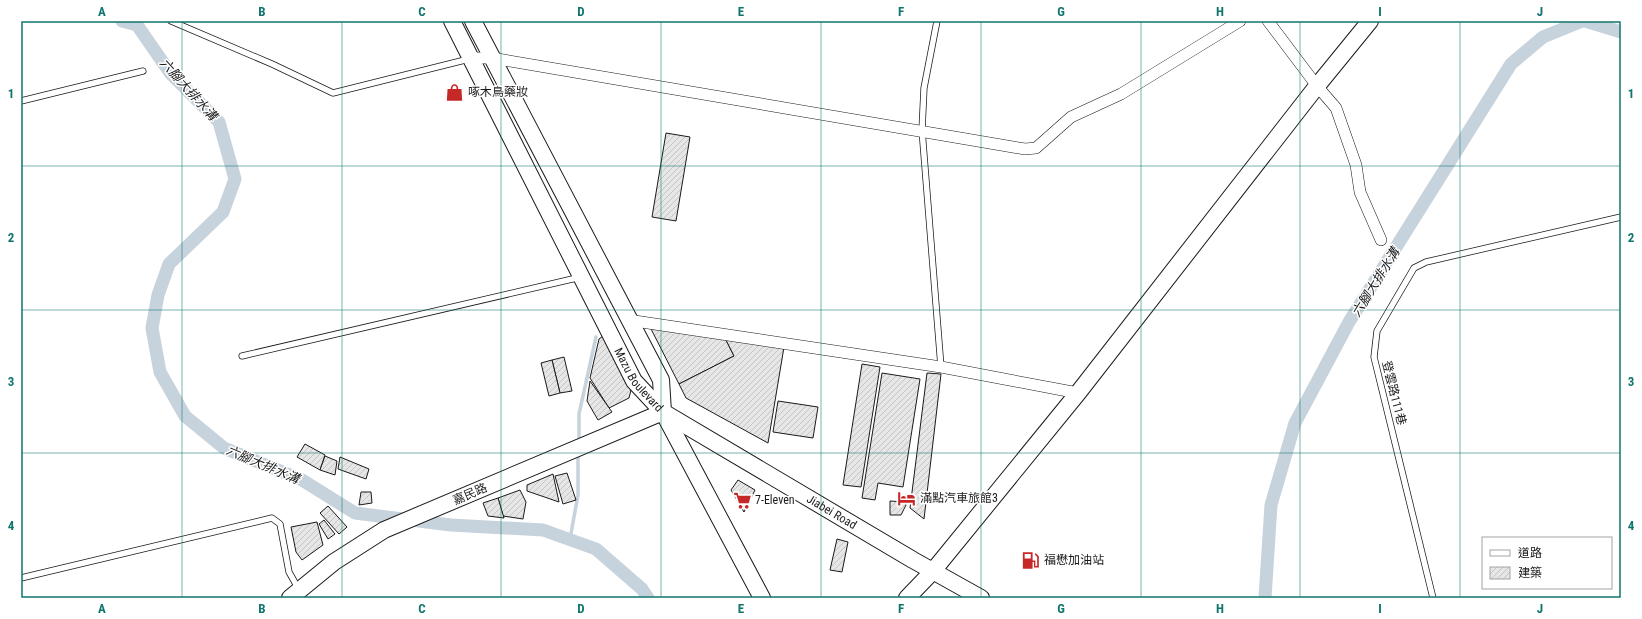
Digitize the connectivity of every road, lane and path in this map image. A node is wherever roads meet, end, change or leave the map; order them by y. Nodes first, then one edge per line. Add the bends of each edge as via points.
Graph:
1 (171, 21) edge
2 (452, 21) edge
3 (473, 21) edge
4 (937, 21) edge
5 (1240, 21) edge
6 (1268, 21) edge
7 (1370, 21) edge
8 (471, 58) junction
9 (492, 58) junction
10 (143, 71) dead end
11 (1317, 86) junction
12 (21, 101) edge
13 (922, 130) junction
14 (1621, 216) edge
15 (1381, 240) dead end
16 (581, 277) junction
17 (628, 320) junction
18 (242, 356) dead end
19 (941, 367) junction
20 (1078, 393) junction
21 (663, 412) junction
22 (933, 571) junction
23 (21, 578) edge
24 (297, 595) edge
25 (762, 598) edge
26 (907, 598) edge
27 (981, 598) edge
28 (1433, 598) edge

1 - 8 lane via 333,93
2 - 8 main road, Mazu Boulevard
3 - 9 main road, Mazu Boulevard
4 - 13 lane via 924,88
5 - 13 street via 1121,94 1071,117 1036,148 1025,149
6 - 11 street
7 - 11 main road
8 - 9 street
8 - 16 main road, Mazu Boulevard
9 - 13 street
9 - 17 main road, Mazu Boulevard
10 - 12 lane
11 - 15 street via 1336,108 1356,164 1360,192
11 - 20 main road
13 - 19 lane
14 - 28 lane, 登雲路111巷 via 1426,262 1414,268 1377,331 1374,357
16 - 18 lane
16 - 21 main road, Mazu Boulevard via 634,381
17 - 19 street
17 - 21 main road, Mazu Boulevard via 660,380
19 - 20 street
20 - 22 main road
21 - 22 main road, Jiabei Road
21 - 24 main road, 嘉民路 via 384,530 334,562
21 - 25 main road
22 - 26 main road
22 - 27 main road, Jiabei Road
23 - 24 lane via 272,518 280,524 289,572

